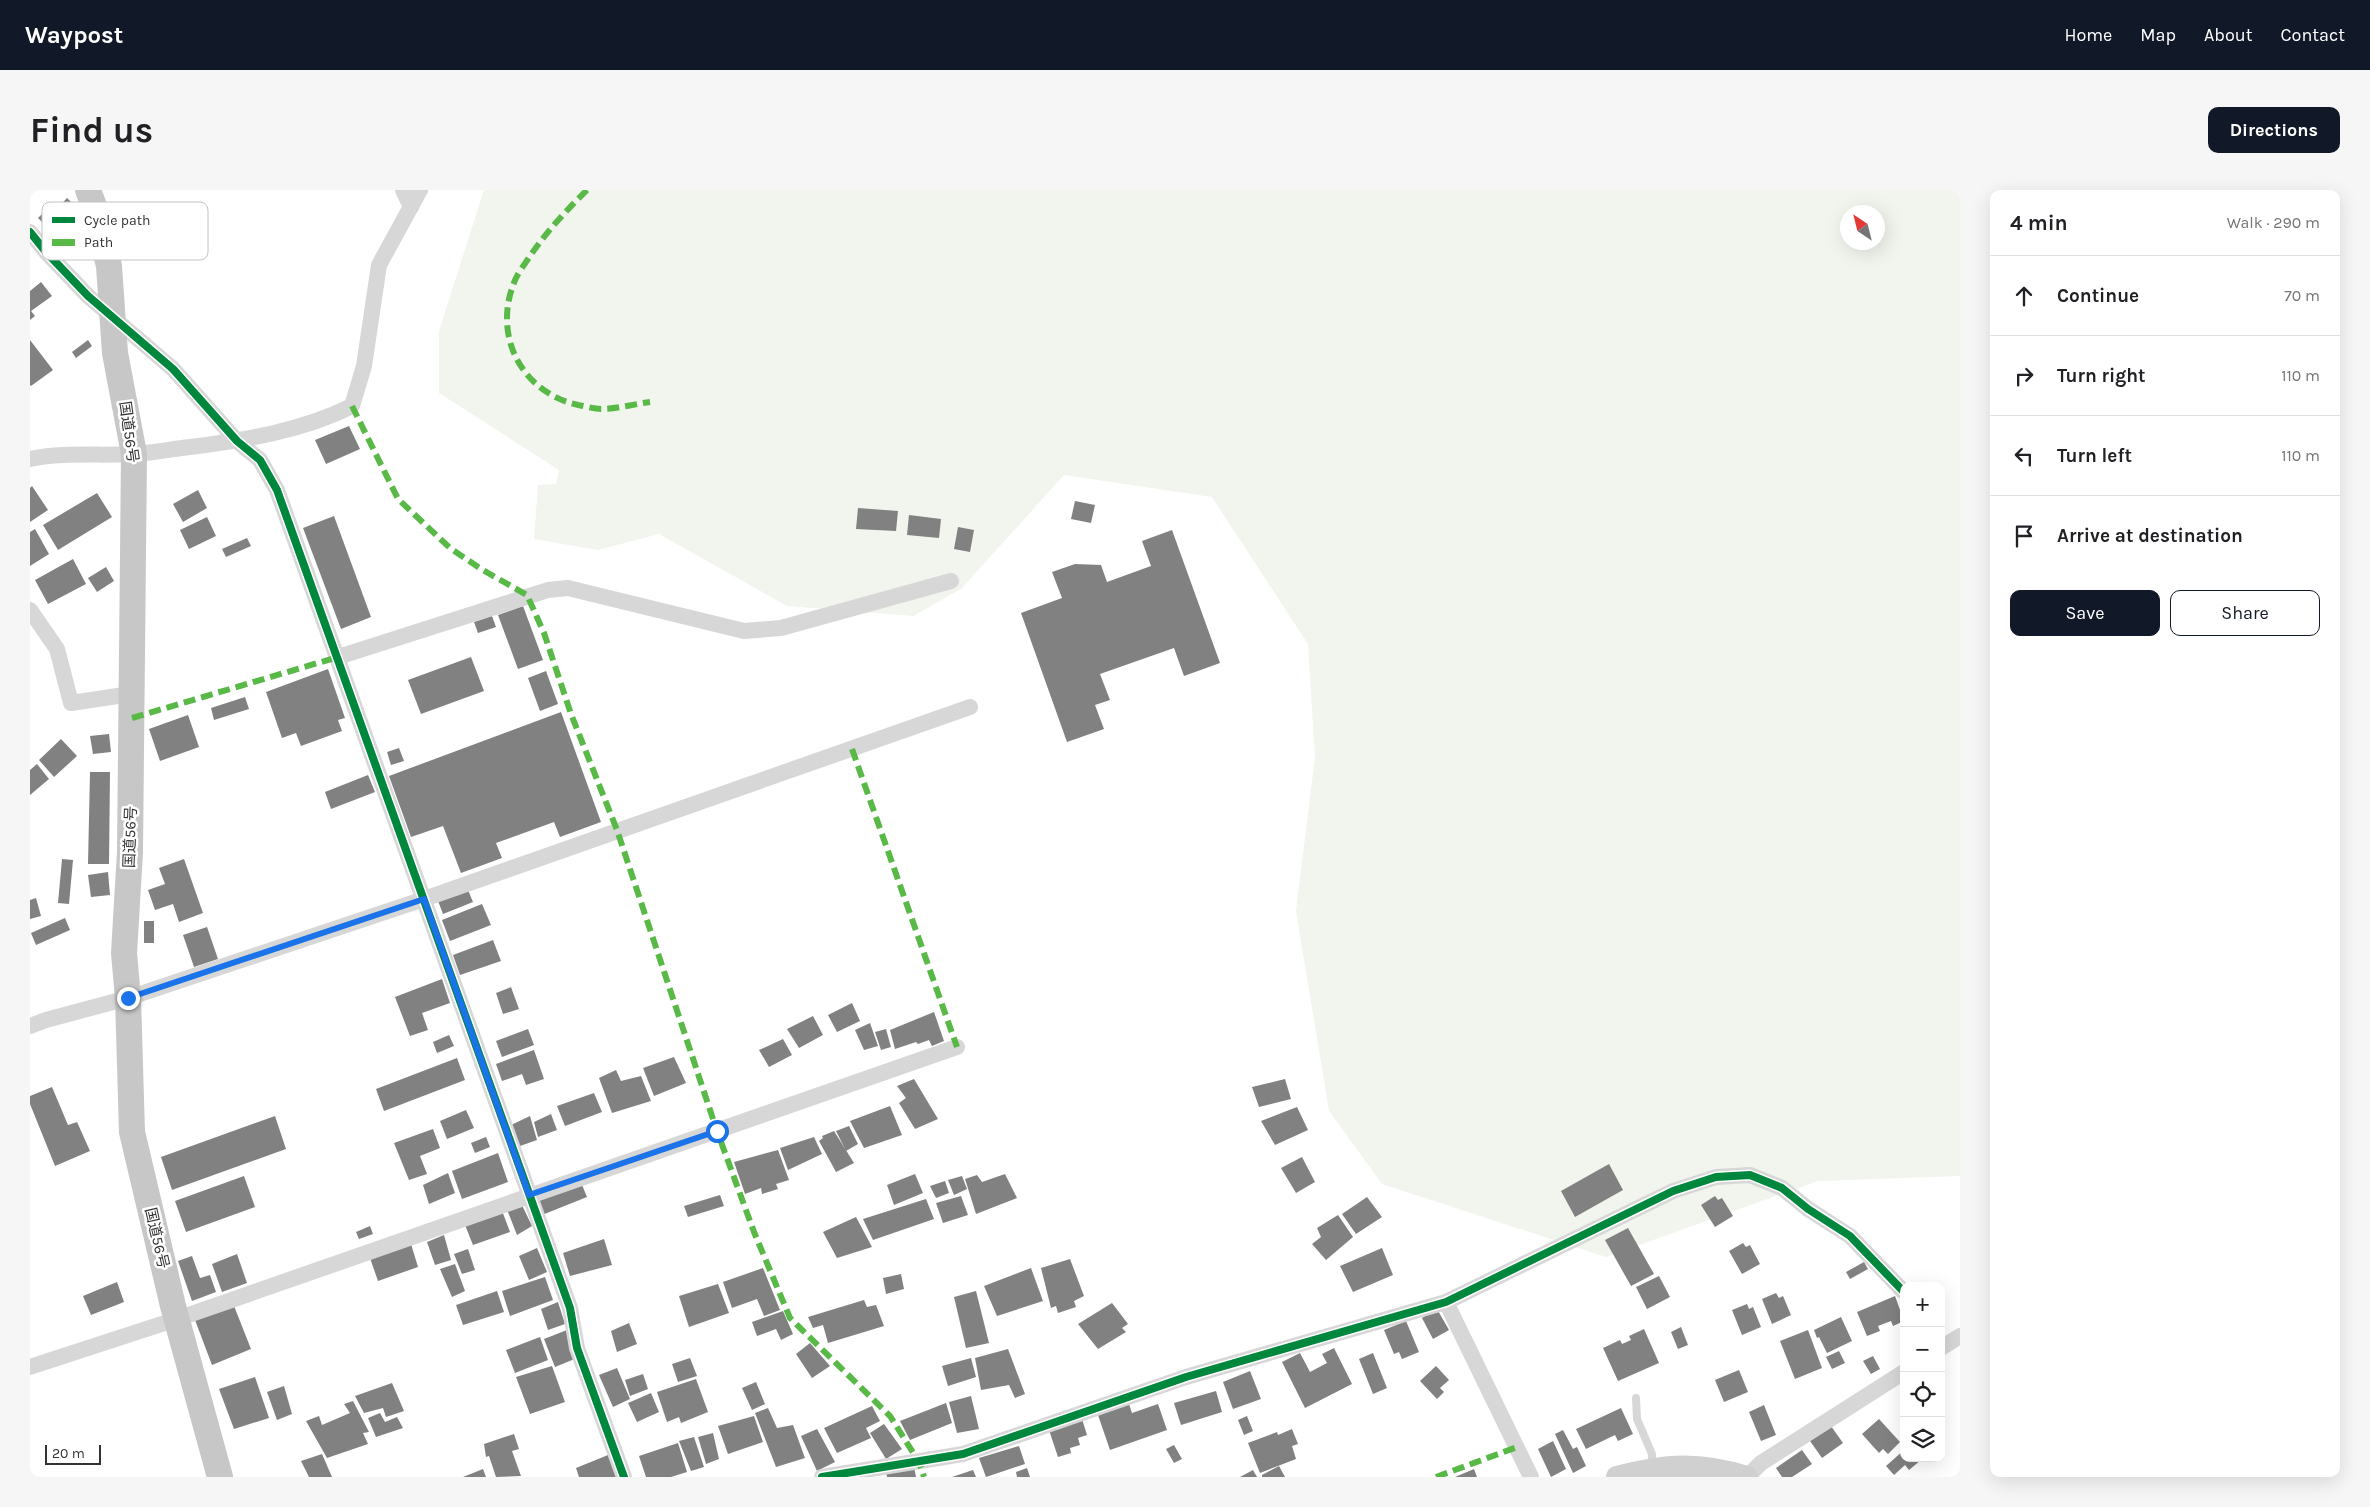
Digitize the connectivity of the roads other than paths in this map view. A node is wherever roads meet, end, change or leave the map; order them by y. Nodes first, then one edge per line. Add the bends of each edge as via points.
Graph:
1 (88, 190) edge
2 (403, 190) edge
3 (420, 190) edge
4 (92, 202) edge
5 (411, 207) junction
6 (30, 232) edge
7 (42, 247) edge
8 (54, 260) edge
9 (108, 260) edge
10 (113, 317) junction
11 (238, 441) junction
12 (134, 454) junction
13 (30, 459) edge
14 (951, 581) dead end
15 (30, 610) edge
16 (338, 657) junction
17 (131, 694) junction
18 (970, 707) dead end
19 (424, 899) junction
20 (128, 998) junction
21 (30, 1026) edge
22 (957, 1047) dead end
23 (529, 1195) junction
24 (1900, 1288) edge
25 (1446, 1302) junction
26 (177, 1319) junction
27 (30, 1367) edge
28 (1900, 1375) edge
29 (1636, 1398) dead end
30 (1652, 1468) junction
31 (220, 1477) edge
32 (624, 1477) edge
33 (822, 1477) edge
34 (1531, 1477) edge
35 (1617, 1477) edge
36 (1747, 1477) edge

1 - 4 highway, 国道56号
2 - 5 street
3 - 5 street
5 - 11 street via 379,265 364,366 352,406 291,429
6 - 7 street
8 - 10 street
9 - 10 highway, 国道56号
10 - 11 street via 173,369
10 - 12 highway, 国道56号 via 115,353
11 - 12 street
11 - 16 street via 260,460 277,490
12 - 13 street via 51,454
12 - 17 highway, 国道56号
14 - 16 street via 781,628 744,631 568,588 548,590
15 - 17 street via 57,649 71,703
16 - 19 street
17 - 20 highway, 国道56号 via 131,843 124,953
18 - 19 street
19 - 20 street
19 - 23 street
20 - 21 street
20 - 26 highway, 国道56号 via 132,1132
22 - 23 street
23 - 26 street
23 - 32 street via 570,1308 577,1348
24 - 25 street via 1850,1236 1782,1188 1750,1175 1716,1176 1673,1191
25 - 33 street via 1186,1377 963,1454
25 - 34 street
26 - 27 street
26 - 31 highway, 国道56号
28 - 36 street via 1761,1463
29 - 30 lane via 1637,1419 1652,1454
30 - 35 main road
30 - 36 main road via 1718,1468

